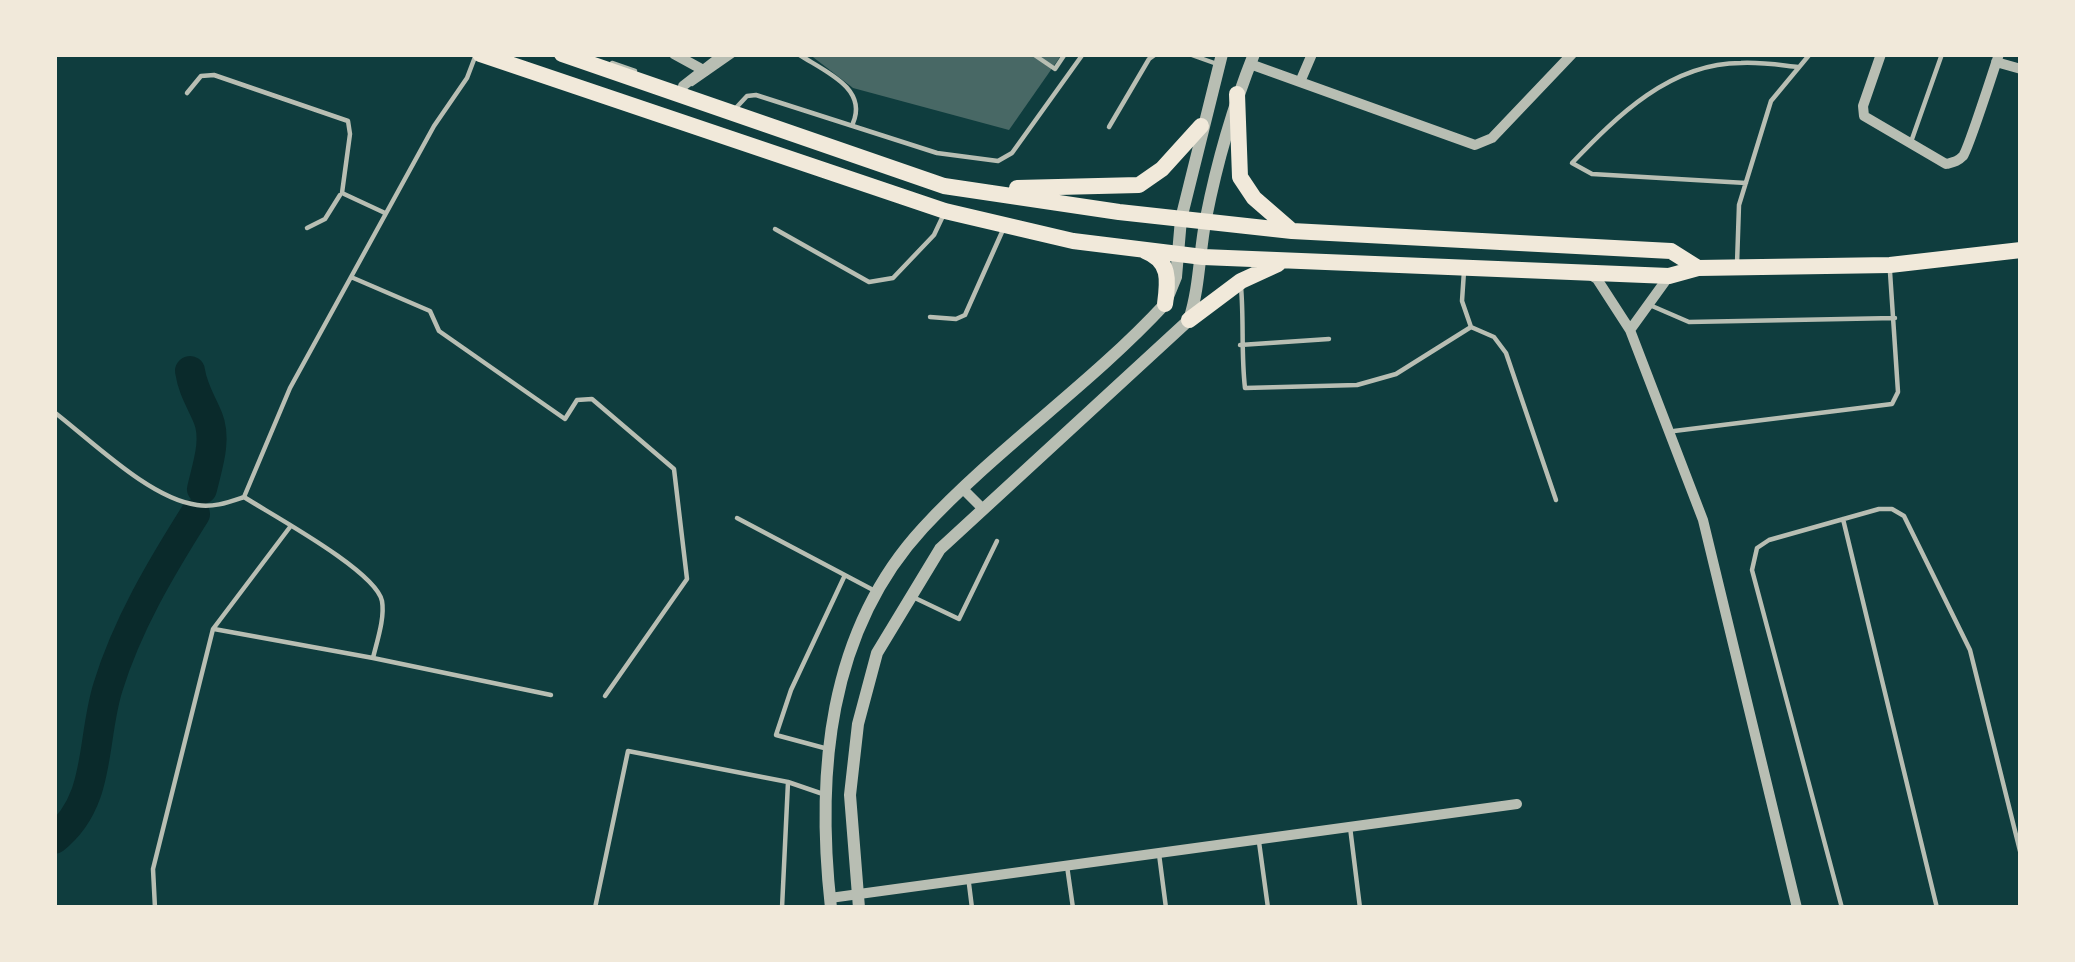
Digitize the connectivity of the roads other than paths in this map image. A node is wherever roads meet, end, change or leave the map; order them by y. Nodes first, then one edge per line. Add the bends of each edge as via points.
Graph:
1 (478, 54) edge
2 (674, 54) edge
3 (724, 54) edge
4 (735, 54) edge
5 (798, 54) edge
6 (1034, 54) edge
7 (1065, 54) edge
8 (1083, 54) edge
9 (1156, 54) edge
10 (1189, 54) edge
11 (1312, 54) edge
12 (1572, 54) edge
13 (1810, 54) edge
14 (1881, 54) edge
15 (1942, 54) edge
16 (570, 57) edge
17 (1998, 58) edge
18 (1252, 59) edge
19 (1221, 60) edge
20 (1798, 67) junction
21 (2021, 69) edge
22 (704, 71) junction
23 (1300, 82) junction
24 (682, 86) junction
25 (187, 93) dead end
26 (1238, 94) junction
27 (731, 115) junction
28 (853, 123) junction
29 (1201, 126) junction
30 (1109, 127) dead end
31 (1910, 144) junction
32 (1746, 183) junction
33 (944, 186) junction
34 (341, 194) junction
35 (945, 211) junction
36 (385, 213) junction
37 (1181, 219) junction
38 (1205, 221) junction
39 (1004, 227) junction
40 (307, 228) dead end
41 (775, 229) dead end
42 (1292, 231) junction
43 (1133, 247) junction
44 (2021, 250) edge
45 (1177, 253) junction
46 (1203, 257) junction
47 (1296, 259) junction
48 (1890, 265) junction
49 (1464, 267) junction
50 (1699, 268) junction
51 (1737, 269) junction
52 (1585, 271) junction
53 (1669, 276) junction
54 (351, 277) junction
55 (1241, 281) junction
56 (1165, 304) junction
57 (1648, 304) junction
58 (930, 317) dead end
59 (1895, 318) junction
60 (1189, 320) junction
61 (1471, 327) junction
62 (1630, 330) junction
63 (1330, 339) dead end
64 (1240, 345) junction
65 (54, 412) edge
66 (1668, 432) junction
67 (963, 489) junction
68 (244, 497) junction
69 (1556, 500) dead end
70 (982, 508) junction
71 (737, 518) dead end
72 (1843, 519) junction
73 (291, 526) junction
74 (997, 541) dead end
75 (844, 575) junction
76 (876, 592) junction
77 (910, 596) junction
78 (213, 629) junction
79 (373, 658) junction
80 (551, 695) dead end
81 (605, 696) dead end
82 (828, 749) junction
83 (788, 782) junction
84 (823, 794) junction
85 (1517, 804) dead end
86 (1350, 826) junction
87 (1259, 839) junction
88 (1159, 852) junction
89 (2021, 855) edge
90 (1067, 865) junction
91 (969, 878) junction
92 (858, 901) edge
93 (831, 903) edge
94 (155, 908) edge
95 (596, 908) edge
96 (782, 908) edge
97 (972, 908) edge
98 (1073, 908) edge
99 (1166, 908) edge
100 (1268, 908) edge
101 (1360, 908) edge
102 (1797, 908) edge
103 (1842, 908) edge
104 (1937, 908) edge

1 - 35 main road
1 - 36 lane
2 - 22 street
3 - 22 street
4 - 24 lane
5 - 28 lane via 852,91 859,107
6 - 7 lane via 1055,69
8 - 28 lane via 998,161 937,153
9 - 30 lane
10 - 19 lane
11 - 23 street
12 - 23 street via 1481,144
13 - 20 lane
14 - 31 street via 1862,111
15 - 31 lane
16 - 24 lane
16 - 27 main road
17 - 21 street
17 - 31 street via 1964,155 1939,163
18 - 23 street
18 - 26 street
19 - 29 street
20 - 32 lane via 1771,101
20 - 32 lane via 1736,62 1673,79 1610,124 1572,164 1592,173
22 - 24 street
25 - 34 lane via 214,75 348,121
26 - 38 street
26 - 42 main road via 1240,177
27 - 28 lane via 756,95
27 - 33 main road
29 - 33 main road via 1139,185
29 - 37 street
32 - 51 lane
33 - 37 main road
34 - 36 lane
34 - 40 lane via 325,219
35 - 39 main road
35 - 41 lane via 934,235 893,278 869,282
36 - 54 lane
37 - 38 main road
37 - 45 street
38 - 42 main road
38 - 46 street
39 - 43 main road
39 - 58 lane via 965,315
42 - 50 main road via 1671,251
43 - 45 main road
43 - 56 main road via 1162,261
44 - 48 main road
45 - 46 main road
45 - 56 street
46 - 47 main road
46 - 60 street
47 - 49 main road
47 - 55 main road
48 - 51 main road
48 - 59 lane
49 - 52 main road
49 - 61 lane
50 - 51 main road
50 - 53 main road
52 - 53 main road
52 - 62 street
53 - 57 street
54 - 68 lane via 290,388
54 - 81 lane via 430,310 439,331 565,418 578,400 592,399 674,469 687,579
55 - 60 main road
55 - 64 lane
56 - 67 street
57 - 59 lane via 1689,322
57 - 62 street
59 - 66 lane via 1892,404
60 - 70 street
61 - 64 lane via 1396,374 1357,385 1245,388
61 - 69 lane via 1506,352
62 - 66 street
63 - 64 lane
65 - 68 lane via 171,496 196,506
66 - 102 street via 1703,520
67 - 70 street
67 - 76 street
68 - 73 lane
70 - 77 street via 940,549
71 - 75 lane
72 - 89 lane via 1886,508 1907,522 1970,650
72 - 103 lane via 1762,543 1751,562
72 - 104 lane
73 - 78 lane
73 - 79 lane via 380,593
74 - 77 lane via 959,619
75 - 76 lane
75 - 82 lane via 776,735
76 - 82 street via 853,645
77 - 92 street via 877,653 858,724 850,794
78 - 79 lane
78 - 94 lane via 153,869
79 - 80 lane
82 - 84 street
83 - 84 lane
83 - 95 lane via 628,751
83 - 96 lane
84 - 93 street
85 - 86 street
86 - 87 street
86 - 101 lane
87 - 88 street
87 - 100 lane
88 - 90 street
88 - 99 lane
90 - 91 street
90 - 98 lane
91 - 92 street
91 - 97 lane
92 - 93 street

